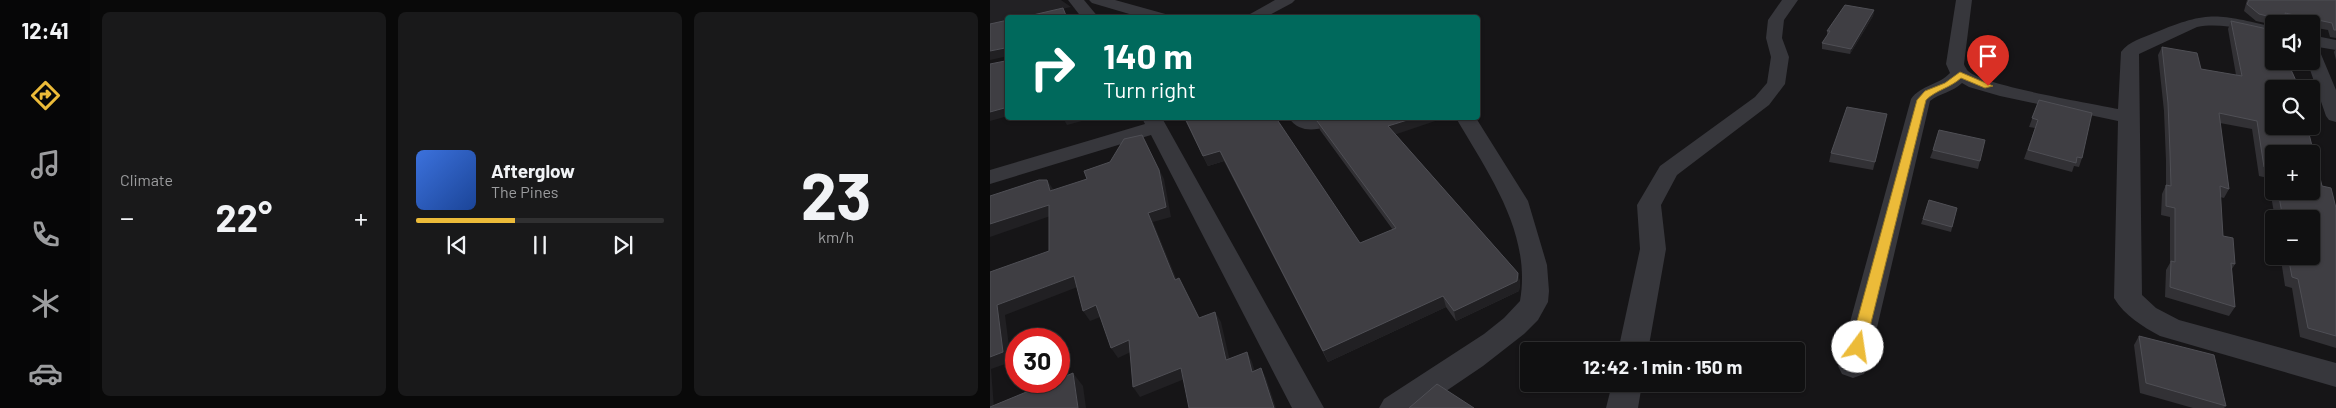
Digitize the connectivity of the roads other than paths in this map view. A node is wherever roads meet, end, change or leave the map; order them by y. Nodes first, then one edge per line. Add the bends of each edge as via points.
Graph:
1 (1076, 0) edge
2 (1097, 0) edge
3 (1287, 0) edge
4 (1790, 0) edge
5 (1964, 0) edge
6 (1088, 15) edge
7 (1152, 15) edge
8 (1257, 15) edge
9 (2265, 30) edge
10 (2320, 42) edge
11 (2336, 45) edge
12 (2319, 70) edge
13 (1960, 74) junction
14 (2336, 116) edge
15 (2128, 117) junction
16 (1301, 120) edge
17 (1327, 120) edge
18 (1467, 120) edge
19 (1154, 122) edge
20 (990, 177) edge
21 (1635, 342) edge
22 (1853, 366) dead end
23 (2336, 375) edge
24 (1625, 392) edge
25 (1308, 408) edge
26 (1395, 408) edge
27 (1622, 408) edge

1 - 6 street
2 - 7 street
3 - 8 street
4 - 21 street via 1776,20 1774,38 1780,57 1776,84 1762,101 1668,171 1649,205 1653,249
5 - 13 street via 1955,64
9 - 15 street via 2222,20 2206,20 2138,46 2130,52
10 - 11 street
12 - 14 street
13 - 15 street via 2000,90
13 - 22 street via 1922,100
15 - 23 street via 2128,298 2146,315 2170,328
16 - 17 street via 1310,124
18 - 26 street via 1520,212 1532,256 1536,288 1534,304 1525,316 1473,358
19 - 20 street
19 - 25 street
24 - 27 street

